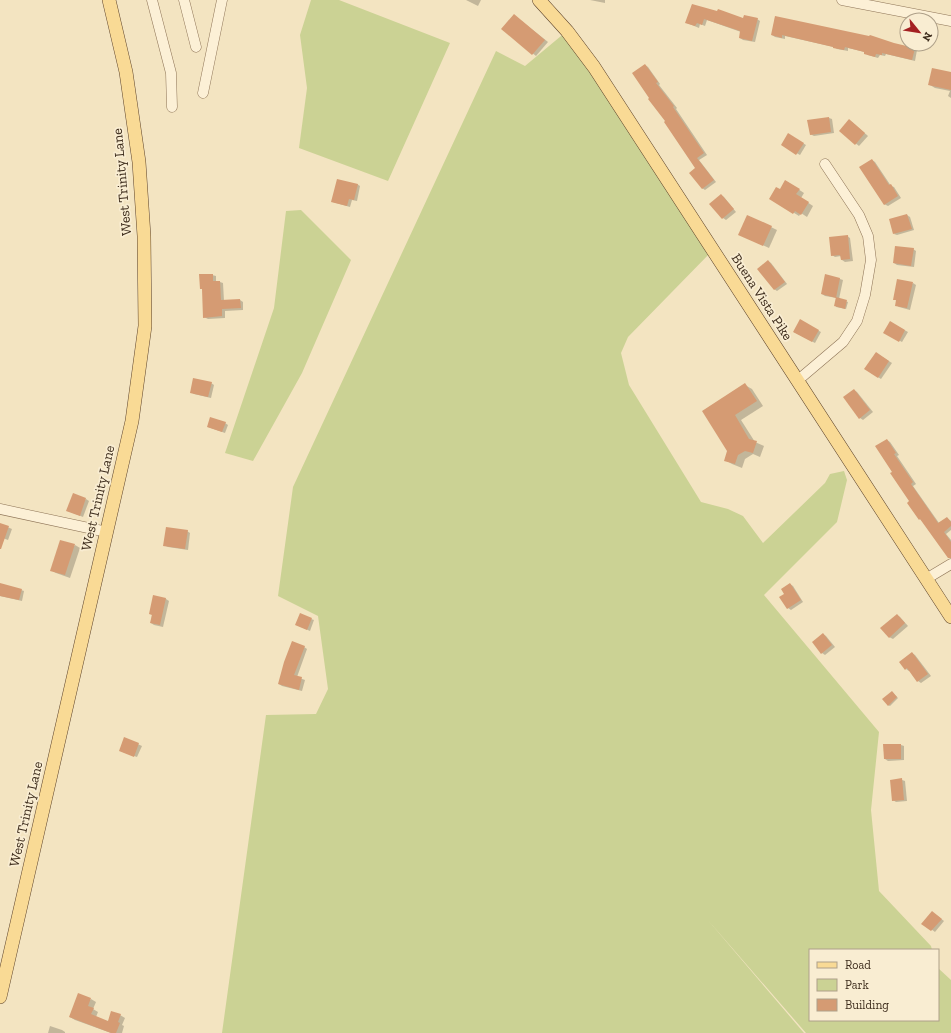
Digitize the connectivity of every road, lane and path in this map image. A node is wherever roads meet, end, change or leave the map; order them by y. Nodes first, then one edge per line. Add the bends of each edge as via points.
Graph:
1 (109, 0) edge
2 (152, 0) edge
3 (184, 0) edge
4 (222, 0) edge
5 (539, 0) edge
6 (842, 0) edge
7 (951, 21) edge
8 (196, 47) dead end
9 (203, 93) dead end
10 (172, 107) dead end
11 (825, 164) dead end
12 (797, 380) junction
13 (0, 509) edge
14 (107, 532) junction
15 (951, 564) edge
16 (926, 579) junction
17 (951, 617) edge
18 (0, 997) edge

1 - 14 main road, West Trinity Lane via 126,72 139,162 144,236 145,326 132,421
2 - 10 street via 171,73
3 - 8 street
4 - 9 street
5 - 12 main road, Buena Vista Pike via 594,67
6 - 7 street
11 - 12 street via 859,215 868,236 871,260 857,321 843,342
12 - 16 main road, Buena Vista Pike
13 - 14 street
14 - 18 main road, West Trinity Lane
15 - 16 street
16 - 17 main road, Buena Vista Pike

